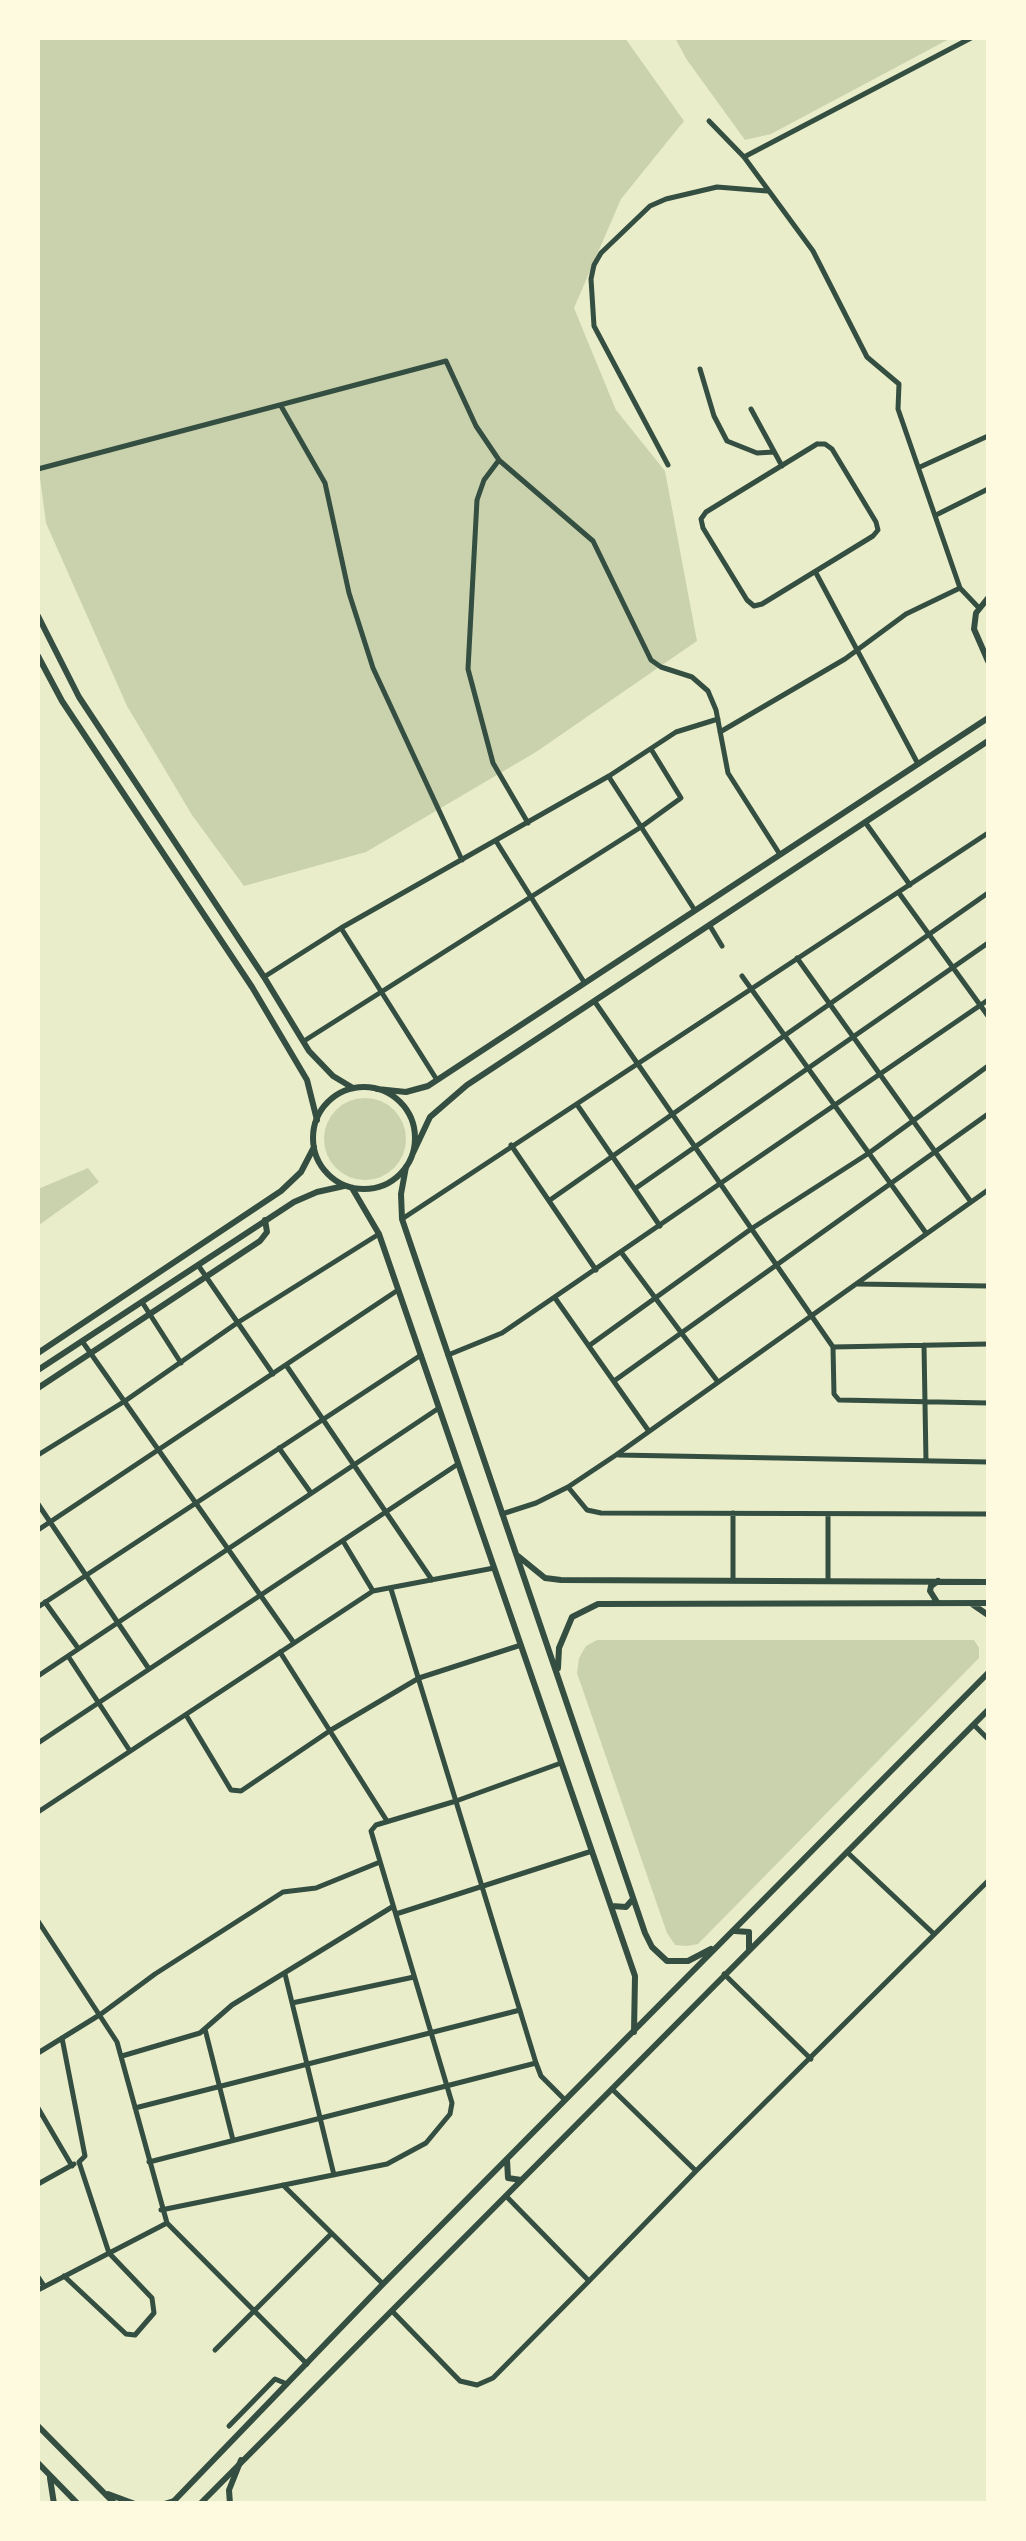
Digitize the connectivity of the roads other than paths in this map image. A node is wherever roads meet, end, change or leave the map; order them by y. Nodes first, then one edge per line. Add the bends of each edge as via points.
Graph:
1 (971, 38) edge
2 (710, 121) dead end
3 (744, 157) junction
4 (769, 192) junction
5 (700, 369) dead end
6 (280, 406) junction
7 (752, 409) dead end
8 (988, 436) edge
9 (774, 452) junction
10 (500, 460) junction
11 (668, 466) dead end
12 (782, 466) junction
13 (920, 466) junction
14 (38, 470) edge
15 (988, 488) edge
16 (936, 514) junction
17 (815, 572) junction
18 (960, 588) junction
19 (988, 598) edge
20 (979, 608) junction
21 (38, 616) edge
22 (858, 650) junction
23 (38, 656) edge
24 (988, 661) edge
25 (988, 718) edge
26 (718, 719) junction
27 (720, 732) junction
28 (988, 741) edge
29 (650, 749) junction
30 (918, 764) junction
31 (609, 776) junction
32 (865, 822) junction
33 (528, 823) junction
34 (642, 827) junction
35 (988, 833) edge
36 (496, 841) junction
37 (779, 853) junction
38 (462, 860) junction
39 (910, 885) junction
40 (899, 892) junction
41 (988, 892) edge
42 (532, 896) junction
43 (694, 909) junction
44 (710, 926) junction
45 (340, 928) junction
46 (929, 934) junction
47 (988, 943) edge
48 (722, 946) dead end
49 (798, 958) junction
50 (954, 967) junction
51 (742, 976) dead end
52 (264, 977) junction
53 (584, 982) junction
54 (751, 989) junction
55 (381, 992) junction
56 (988, 1000) edge
57 (595, 1002) junction
58 (830, 1004) junction
59 (981, 1006) junction
60 (988, 1016) edge
61 (784, 1035) junction
62 (854, 1037) junction
63 (304, 1041) junction
64 (638, 1065) junction
65 (988, 1066) edge
66 (808, 1068) junction
67 (881, 1074) junction
68 (437, 1080) junction
69 (353, 1088) junction
70 (378, 1089) junction
71 (578, 1106) junction
72 (835, 1106) junction
73 (672, 1114) junction
74 (988, 1114) edge
75 (316, 1120) junction
76 (914, 1121) junction
77 (511, 1145) junction
78 (314, 1147) junction
79 (696, 1147) junction
80 (936, 1152) junction
81 (413, 1153) junction
82 (869, 1153) junction
83 (612, 1154) junction
84 (406, 1167) junction
85 (720, 1184) junction
86 (891, 1184) junction
87 (348, 1187) junction
88 (636, 1188) junction
89 (988, 1190) edge
90 (550, 1200) junction
91 (971, 1202) junction
92 (402, 1219) junction
93 (265, 1220) junction
94 (660, 1226) junction
95 (751, 1229) junction
96 (926, 1233) junction
97 (379, 1234) junction
98 (621, 1252) junction
99 (198, 1264) junction
100 (776, 1266) junction
101 (596, 1270) junction
102 (206, 1277) junction
103 (855, 1284) junction
104 (988, 1286) edge
105 (398, 1290) junction
106 (555, 1298) junction
107 (656, 1299) junction
108 (142, 1302) junction
109 (150, 1314) junction
110 (810, 1316) junction
111 (237, 1323) junction
112 (681, 1332) junction
113 (82, 1341) junction
114 (988, 1344) edge
115 (590, 1345) junction
116 (924, 1346) junction
117 (833, 1348) junction
118 (38, 1352) edge
119 (90, 1353) junction
120 (420, 1355) junction
121 (448, 1355) junction
122 (181, 1362) junction
123 (286, 1365) junction
124 (38, 1370) edge
125 (273, 1374) junction
126 (614, 1380) junction
127 (718, 1382) junction
128 (38, 1388) edge
129 (125, 1401) junction
130 (925, 1402) junction
131 (988, 1403) edge
132 (439, 1408) junction
133 (323, 1419) junction
134 (649, 1432) junction
135 (279, 1448) junction
136 (160, 1449) junction
137 (38, 1455) edge
138 (616, 1455) junction
139 (926, 1460) junction
140 (988, 1462) edge
141 (354, 1464) junction
142 (458, 1464) junction
143 (568, 1487) junction
144 (311, 1493) junction
145 (197, 1502) junction
146 (38, 1504) edge
147 (385, 1513) junction
148 (733, 1513) junction
149 (828, 1513) junction
150 (502, 1514) junction
151 (988, 1514) edge
152 (50, 1522) junction
153 (38, 1530) edge
154 (343, 1540) junction
155 (228, 1548) junction
156 (516, 1554) junction
157 (494, 1568) junction
158 (86, 1576) junction
159 (432, 1580) junction
160 (733, 1580) junction
161 (828, 1580) junction
162 (939, 1580) junction
163 (988, 1582) edge
164 (391, 1588) junction
165 (373, 1591) junction
166 (260, 1596) junction
167 (938, 1603) junction
168 (971, 1603) junction
169 (988, 1603) edge
170 (40, 1605) edge
171 (988, 1615) edge
172 (117, 1622) junction
173 (294, 1643) junction
174 (521, 1645) junction
175 (78, 1648) junction
176 (280, 1652) junction
177 (68, 1656) junction
178 (150, 1669) junction
179 (988, 1673) edge
180 (38, 1676) edge
181 (557, 1676) junction
182 (418, 1678) junction
183 (98, 1703) junction
184 (988, 1710) edge
185 (186, 1714) junction
186 (974, 1724) junction
187 (331, 1730) junction
188 (988, 1739) edge
189 (38, 1744) edge
190 (130, 1751) junction
191 (562, 1763) junction
192 (456, 1802) junction
193 (38, 1812) edge
194 (388, 1822) junction
195 (592, 1851) junction
196 (847, 1852) junction
197 (380, 1862) junction
198 (988, 1881) edge
199 (482, 1885) junction
200 (634, 1899) junction
201 (610, 1905) junction
202 (393, 1906) junction
203 (396, 1914) junction
204 (38, 1924) edge
205 (732, 1931) junction
206 (934, 1934) junction
207 (724, 1939) junction
208 (749, 1951) junction
209 (284, 1974) junction
210 (724, 1974) junction
211 (414, 1977) junction
212 (292, 2003) junction
213 (520, 2010) junction
214 (101, 2014) junction
215 (205, 2029) junction
216 (431, 2033) junction
217 (634, 2033) junction
218 (62, 2038) junction
219 (38, 2053) edge
220 (122, 2056) junction
221 (811, 2059) junction
222 (536, 2063) junction
223 (307, 2064) junction
224 (219, 2086) junction
225 (448, 2086) junction
226 (612, 2089) junction
227 (565, 2100) junction
228 (38, 2108) edge
229 (135, 2108) junction
230 (320, 2118) junction
231 (233, 2140) junction
232 (507, 2159) junction
233 (149, 2162) junction
234 (75, 2164) junction
235 (696, 2172) junction
236 (334, 2175) junction
237 (522, 2180) junction
238 (38, 2184) edge
239 (284, 2185) junction
240 (506, 2195) junction
241 (162, 2210) junction
242 (167, 2223) junction
243 (331, 2234) junction
244 (109, 2253) junction
245 (38, 2276) edge
246 (64, 2276) junction
247 (588, 2282) junction
248 (384, 2284) junction
249 (41, 2288) edge
250 (392, 2312) junction
251 (254, 2313) junction
252 (216, 2350) dead end
253 (307, 2364) junction
254 (287, 2384) junction
255 (38, 2426) edge
256 (229, 2426) dead end
257 (241, 2460) junction
258 (38, 2463) edge
259 (47, 2472) junction
260 (104, 2492) junction
261 (170, 2503) edge
262 (54, 2504) edge
263 (78, 2504) edge
264 (115, 2504) edge
265 (135, 2504) edge
266 (200, 2504) edge
267 (230, 2504) edge

1 - 3 street
2 - 3 street
3 - 4 street
4 - 11 street via 717,187 666,199 650,206 594,265 594,326
4 - 13 street via 813,251 867,357 900,384 898,409
5 - 9 street via 727,441
6 - 10 street via 446,361
6 - 14 street
6 - 38 street via 325,484 373,668
7 - 9 street
8 - 13 street
9 - 12 street
10 - 26 street via 593,541 650,660 699,682
10 - 33 street via 477,500 468,669 493,763
12 - 17 street via 816,444 829,446 878,526 873,536
12 - 17 street via 706,512 702,524 754,606
13 - 16 street
15 - 16 street
16 - 18 street
17 - 22 street
18 - 20 street
18 - 22 street via 906,614
19 - 20 street
20 - 24 street via 974,628
21 - 52 street via 79,697
22 - 27 street
22 - 30 street
23 - 75 street via 308,1080
25 - 30 street
26 - 27 street
26 - 29 street via 676,732
27 - 37 street via 728,774
28 - 32 street
29 - 31 street
29 - 34 street via 681,798
30 - 37 street
31 - 33 street
31 - 34 street
32 - 39 street
32 - 44 street
33 - 36 street
34 - 42 street
34 - 43 street
35 - 39 street
36 - 38 street
36 - 42 street
37 - 43 street
38 - 45 street
39 - 40 street
40 - 46 street
40 - 49 street
41 - 46 street
42 - 53 street
42 - 55 street
43 - 53 street
44 - 48 street
44 - 57 street
45 - 52 street
45 - 55 street
46 - 50 street
46 - 58 street
47 - 50 street
49 - 54 street
49 - 58 street
50 - 59 street
50 - 62 street
51 - 54 street
52 - 63 street
53 - 68 street
54 - 61 street
54 - 64 street
55 - 63 street
55 - 68 street
56 - 59 street
57 - 64 street
57 - 81 street via 442,1103
58 - 61 street
58 - 62 street
59 - 60 street
59 - 67 street
61 - 66 street
61 - 73 street
62 - 66 street
62 - 67 street
63 - 69 street via 324,1069
64 - 71 street
64 - 73 street
65 - 76 street
66 - 72 street
66 - 79 street
67 - 72 street
67 - 76 street
68 - 70 street via 416,1090
69 - 70 street
69 - 75 street via 328,1102
70 - 81 street via 409,1114
71 - 77 street
71 - 83 street
72 - 82 street
72 - 85 street
73 - 79 street
73 - 83 street
74 - 80 street
75 - 78 street
76 - 80 street
76 - 82 street
77 - 90 street
77 - 92 street
78 - 87 street via 324,1170
78 - 118 street via 281,1191
79 - 85 street
79 - 88 street
80 - 86 street
80 - 91 street
81 - 84 street
82 - 86 street
82 - 95 street
83 - 88 street
83 - 90 street
84 - 87 street via 386,1184
84 - 92 street
85 - 94 street
85 - 95 street
86 - 96 street
86 - 100 street
87 - 93 street via 304,1196
87 - 97 street
88 - 94 street
89 - 91 street
90 - 101 street
91 - 96 street
92 - 121 street
93 - 99 street
93 - 102 street via 265,1237
94 - 98 street
95 - 100 street
95 - 107 street
96 - 103 street
97 - 105 street
97 - 111 street
98 - 101 street
98 - 107 street
99 - 102 street
99 - 108 street
100 - 110 street
100 - 112 street
101 - 106 street
102 - 109 street
102 - 111 street
103 - 104 street
103 - 110 street
105 - 120 street
105 - 123 street
106 - 115 street
106 - 121 street via 502,1333
107 - 112 street
107 - 115 street
108 - 109 street
108 - 113 street
109 - 119 street
109 - 122 street
110 - 117 street
110 - 127 street
111 - 122 street
111 - 125 street
112 - 126 street
112 - 127 street
113 - 119 street
113 - 124 street
114 - 116 street
115 - 126 street
116 - 117 street
116 - 130 street
117 - 130 street via 839,1400
119 - 128 street
119 - 129 street
120 - 132 street
120 - 133 street
121 - 150 street
122 - 129 street
123 - 125 street
123 - 133 street
125 - 136 street
126 - 134 street
127 - 134 street
129 - 136 street
129 - 137 street
130 - 131 street
130 - 139 street
132 - 141 street
132 - 142 street
133 - 135 street
133 - 141 street
134 - 138 street
135 - 144 street
135 - 145 street
136 - 145 street
136 - 152 street
138 - 139 street
138 - 143 street
139 - 140 street
141 - 144 street
141 - 147 street
142 - 147 street
142 - 157 street
143 - 148 street via 587,1510 601,1513
143 - 150 street
144 - 155 street
145 - 155 street
145 - 158 street
146 - 152 street
147 - 154 street
147 - 159 street
148 - 149 street
148 - 160 street
149 - 151 street
149 - 161 street
150 - 156 street
152 - 153 street
152 - 158 street
154 - 165 street
154 - 166 street
155 - 166 street
155 - 172 street
156 - 160 street via 545,1578 561,1580
156 - 181 street
157 - 159 street
157 - 174 street
158 - 170 street
158 - 172 street
159 - 164 street
160 - 161 street
161 - 162 street
162 - 163 street
162 - 167 street via 930,1591
164 - 165 street
164 - 182 street
165 - 173 street
166 - 173 street
166 - 178 street
167 - 168 street
167 - 181 street via 598,1604 572,1617 564,1631
168 - 169 street
168 - 171 street
170 - 175 street
172 - 175 street
172 - 178 street
173 - 176 street
174 - 182 street
174 - 191 street
175 - 177 street
176 - 185 street
176 - 187 street
177 - 180 street
177 - 183 street
178 - 183 street
179 - 205 street
181 - 200 street
182 - 187 street
182 - 192 street
183 - 189 street
183 - 190 street
184 - 186 street
185 - 187 street via 235,1792
185 - 190 street
186 - 188 street
186 - 196 street
187 - 194 street
190 - 193 street
191 - 192 street
191 - 195 street
192 - 194 street
192 - 199 street
194 - 197 street via 371,1831
195 - 199 street
195 - 201 street
196 - 206 street
196 - 208 street
197 - 202 street
197 - 214 street via 316,1888 282,1892
198 - 206 street
199 - 203 street
199 - 213 street
200 - 201 street via 626,1907
200 - 207 street via 652,1947 667,1961 688,1961
201 - 217 street via 635,1976
202 - 203 street
202 - 209 street
203 - 211 street
204 - 214 street
205 - 207 street
205 - 208 street via 749,1932
206 - 221 street
207 - 217 street
208 - 210 street
209 - 212 street
209 - 215 street
210 - 221 street
210 - 226 street
211 - 212 street
211 - 216 street
212 - 223 street
213 - 216 street
213 - 222 street
214 - 218 street
214 - 220 street
215 - 220 street
215 - 224 street
216 - 223 street
216 - 225 street
217 - 227 street
218 - 219 street
218 - 234 street via 85,2156
220 - 229 street
221 - 235 street
222 - 225 street
222 - 227 street
223 - 224 street
223 - 230 street
224 - 229 street
224 - 231 street
225 - 230 street
225 - 236 street via 450,2114 426,2143 387,2164
226 - 235 street
226 - 237 street
227 - 232 street
228 - 234 street
229 - 233 street
230 - 231 street
230 - 236 street
231 - 233 street
232 - 237 street via 508,2178
232 - 248 street
233 - 241 street
234 - 238 street
234 - 244 street
235 - 247 street
236 - 239 street
237 - 240 street
239 - 241 street
239 - 243 street
240 - 247 street
240 - 250 street
241 - 242 street
242 - 244 street
242 - 251 street
243 - 248 street
243 - 251 street
244 - 246 street
244 - 246 street via 154,2303 154,2313 135,2335
245 - 249 street
246 - 249 street
247 - 250 street via 494,2378 478,2385 460,2381
248 - 253 street
250 - 257 street
251 - 252 street
251 - 253 street
253 - 254 street
254 - 256 street via 275,2379
254 - 261 street
255 - 260 street
257 - 266 street
257 - 267 street
258 - 259 street
259 - 262 street
259 - 263 street
260 - 264 street
260 - 265 street

